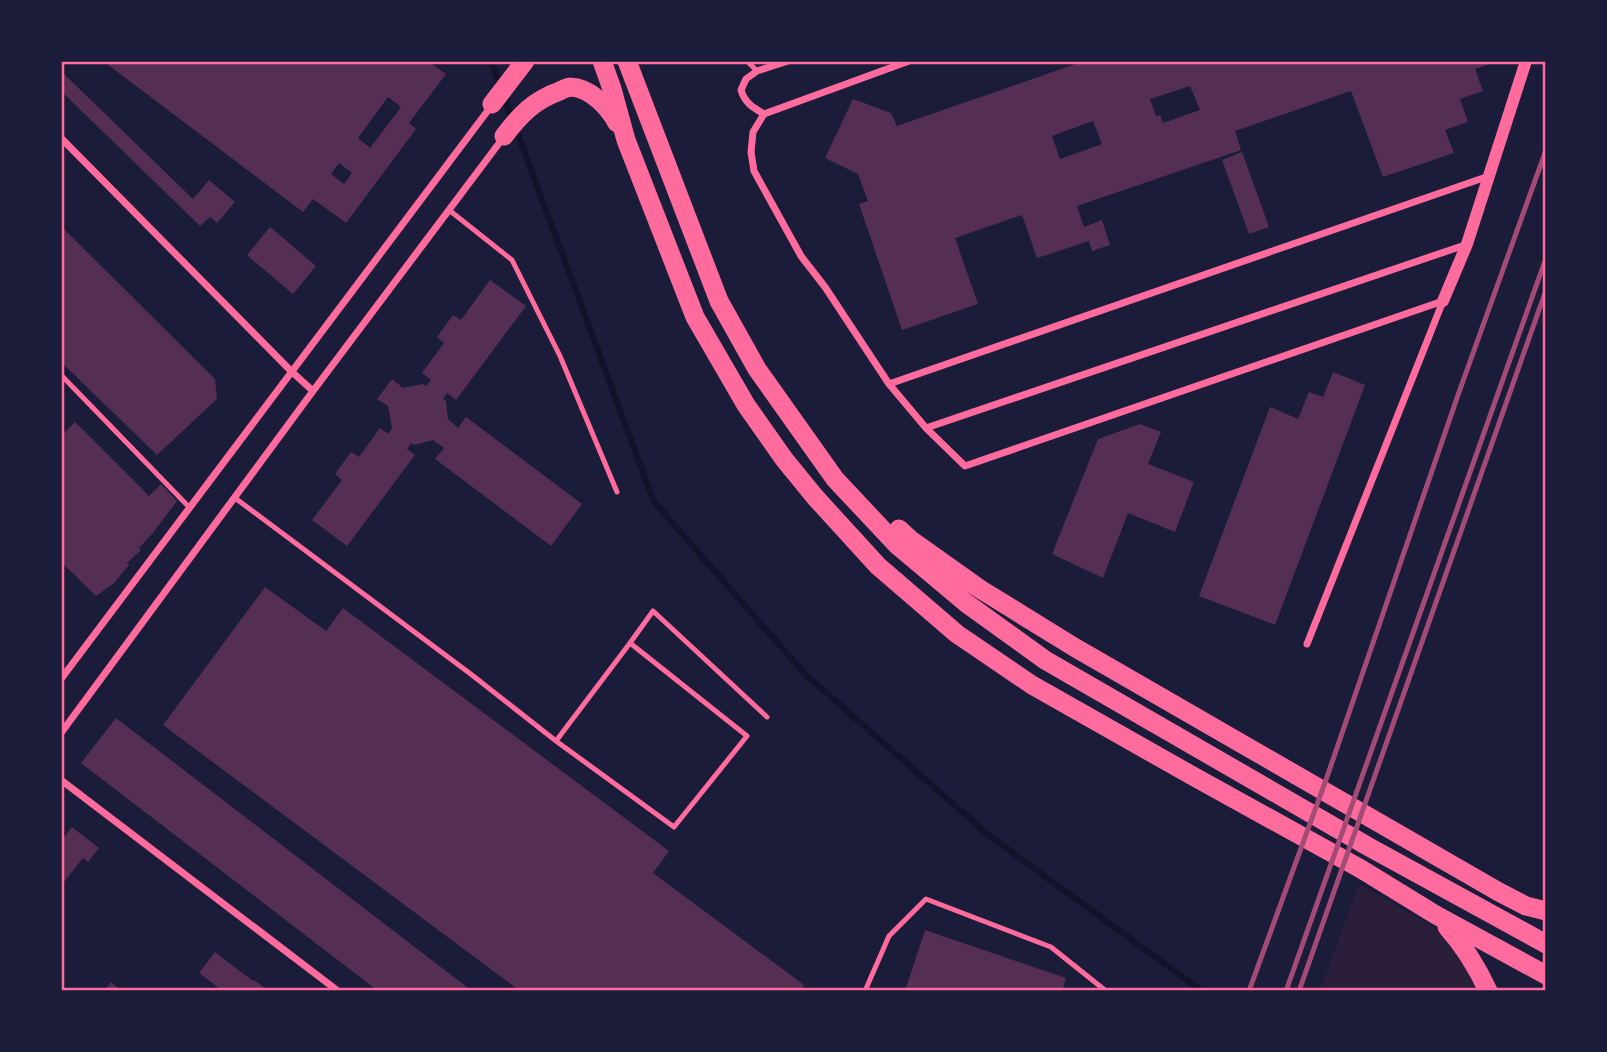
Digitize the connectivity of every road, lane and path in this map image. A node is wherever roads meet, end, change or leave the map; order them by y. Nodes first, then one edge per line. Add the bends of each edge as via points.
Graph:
1 (525, 61) edge
2 (602, 61) edge
3 (627, 61) edge
4 (747, 61) edge
5 (788, 61) edge
6 (909, 61) edge
7 (1526, 61) edge
8 (757, 71) junction
9 (492, 104) joint
10 (764, 114) junction
11 (504, 136) joint
12 (61, 138) edge
13 (626, 139) junction
14 (1490, 176) junction
15 (449, 210) junction
16 (1467, 244) junction
17 (1443, 301) junction
18 (291, 371) junction
19 (61, 375) edge
20 (888, 384) junction
21 (313, 391) junction
22 (926, 428) junction
23 (803, 436) junction
24 (617, 492) dead end
25 (235, 498) junction
26 (189, 507) junction
27 (630, 643) junction
28 (1307, 644) dead end
29 (61, 679) edge
30 (766, 717) dead end
31 (61, 733) edge
32 (556, 741) junction
33 (61, 780) edge
34 (1546, 911) edge
35 (1436, 915) junction
36 (1546, 944) edge
37 (1546, 975) edge
38 (338, 991) edge
39 (865, 991) edge
40 (1106, 991) edge
41 (1488, 991) edge

1 - 9 highway
2 - 13 highway
3 - 23 highway via 719,301 757,369
4 - 8 lane
5 - 8 street
6 - 10 street
7 - 14 street
8 - 10 street via 741,90 749,105
9 - 18 street
10 - 20 street via 753,132 754,171 801,256
11 - 13 highway via 519,116 544,96 570,87 586,91 610,110
11 - 15 street
12 - 18 street
13 - 35 highway via 695,317 746,405 815,497 878,565 957,634 1032,685
14 - 16 street
14 - 20 street
15 - 21 street
15 - 24 lane via 512,260 560,356
16 - 17 street
16 - 22 street
17 - 22 street via 965,466
17 - 28 street
18 - 21 street
18 - 26 street
19 - 26 lane
20 - 22 street
21 - 25 street
23 - 34 highway via 911,540 980,589 1499,892
23 - 36 highway via 835,479 897,545 1045,660
25 - 31 street
25 - 32 lane
26 - 29 street
27 - 30 lane via 653,611
27 - 32 lane
27 - 32 lane via 747,736 674,827
33 - 38 street
35 - 37 highway
35 - 41 highway via 1460,942
39 - 40 lane via 889,936 926,899 1051,947

